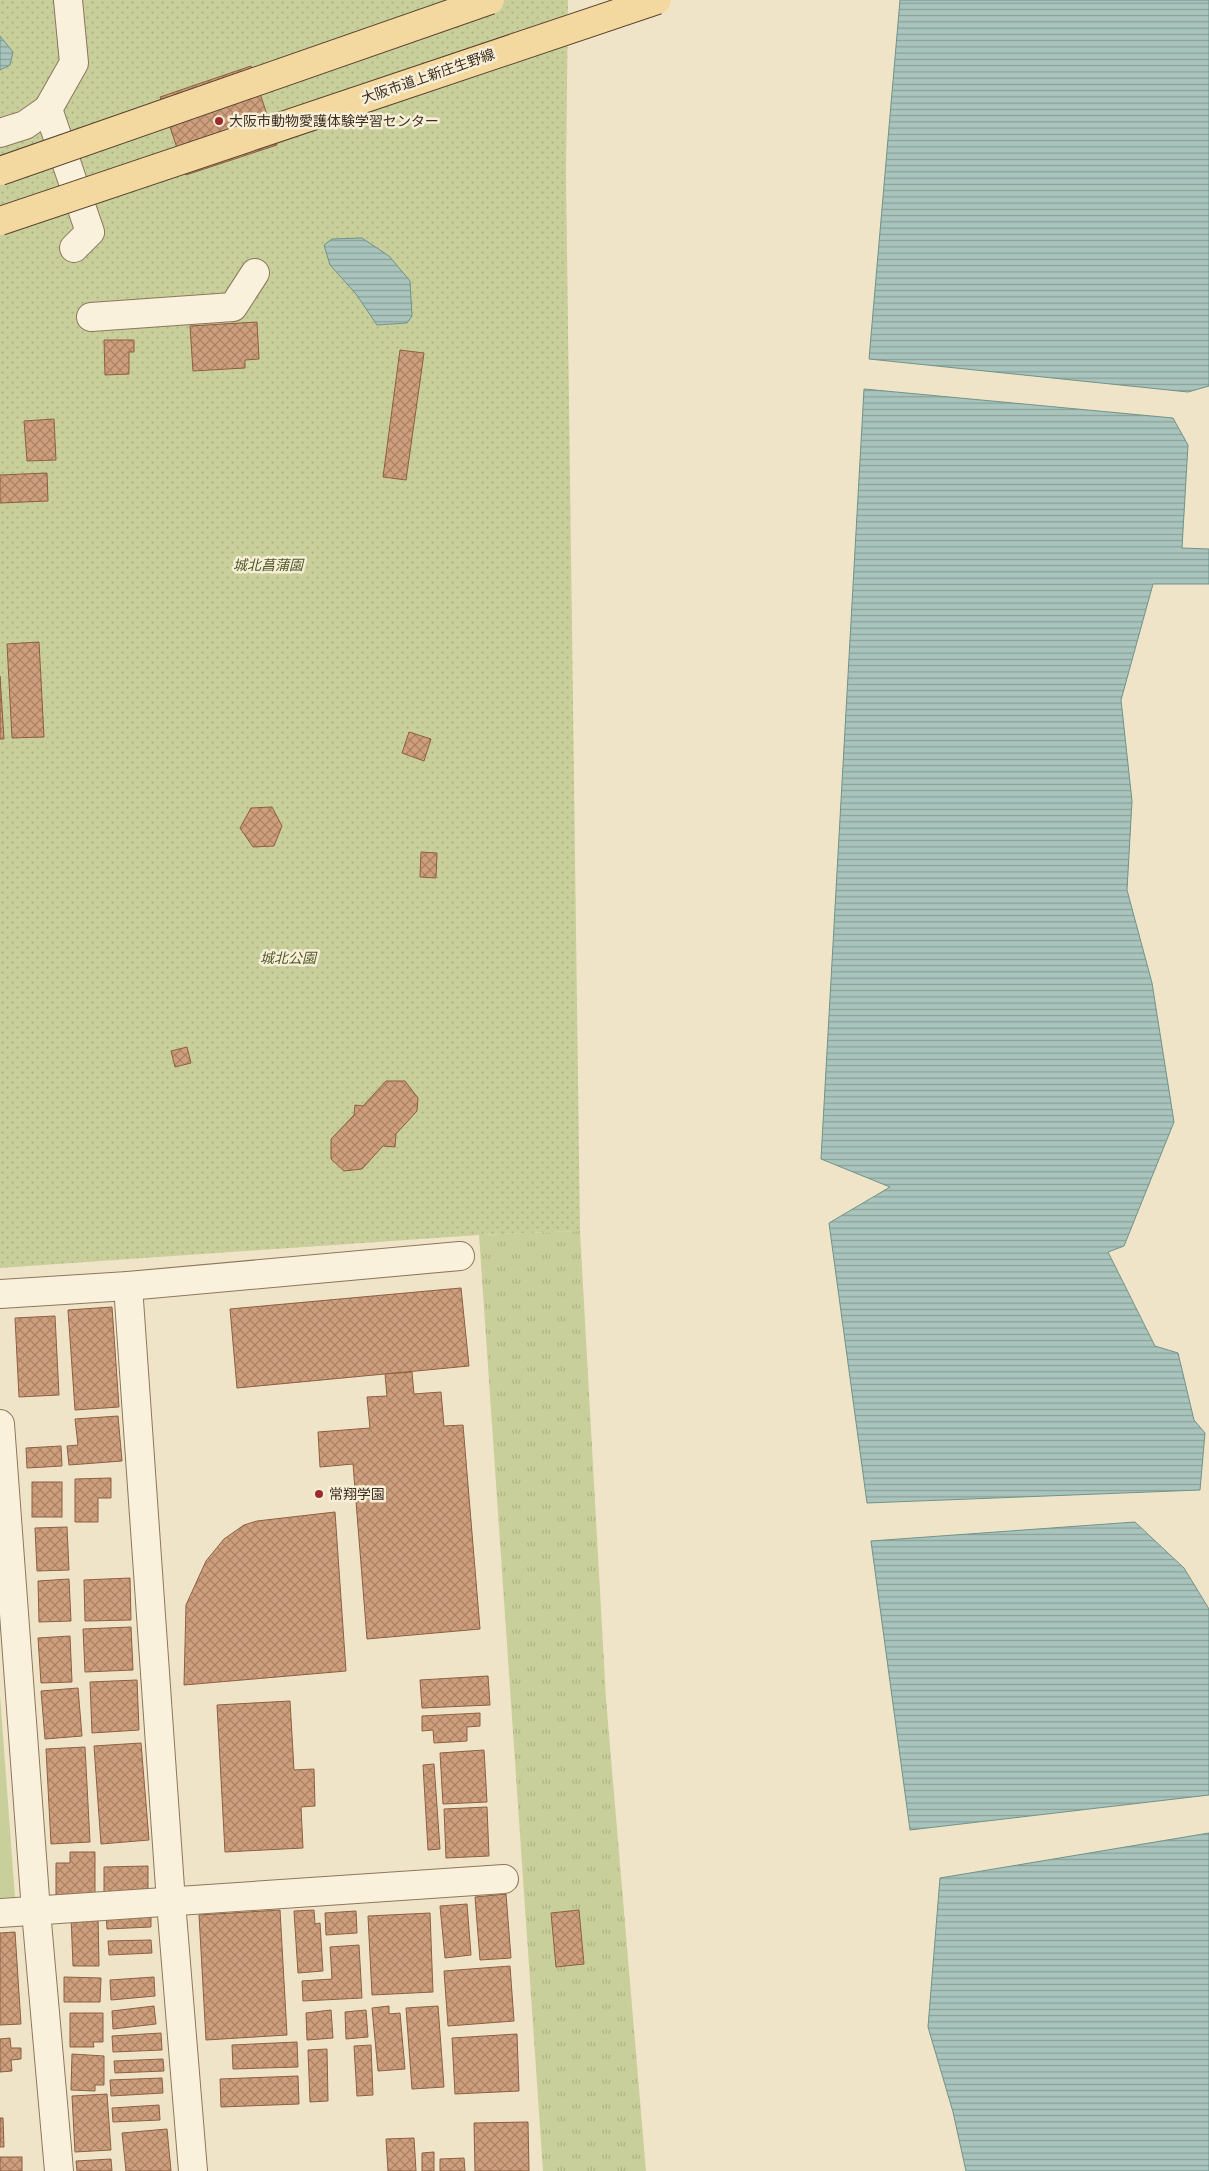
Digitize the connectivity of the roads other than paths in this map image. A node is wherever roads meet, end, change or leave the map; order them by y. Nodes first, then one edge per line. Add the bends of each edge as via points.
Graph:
1 (68, 0) edge
2 (490, 0) edge
3 (657, 0) edge
4 (48, 109) junction
5 (0, 133) edge
6 (0, 171) edge
7 (0, 221) edge
8 (74, 248) dead end
9 (255, 273) dead end
10 (91, 317) dead end
11 (460, 1256) dead end
12 (128, 1286) junction
13 (0, 1294) edge
14 (0, 1424) edge
15 (504, 1879) dead end
16 (171, 1902) junction
17 (36, 1911) junction
18 (0, 1913) edge
19 (59, 2171) edge
20 (193, 2171) edge

1 - 4 street via 74,63
2 - 6 main road, bridge
3 - 7 main road, 大阪市道上新庄生野線, bridge
4 - 5 street via 25,125
4 - 8 street via 90,232
9 - 10 street via 233,307
11 - 12 street
12 - 13 street
12 - 16 street
14 - 17 street
15 - 16 street
16 - 17 street
16 - 20 street
17 - 18 street
17 - 19 street

